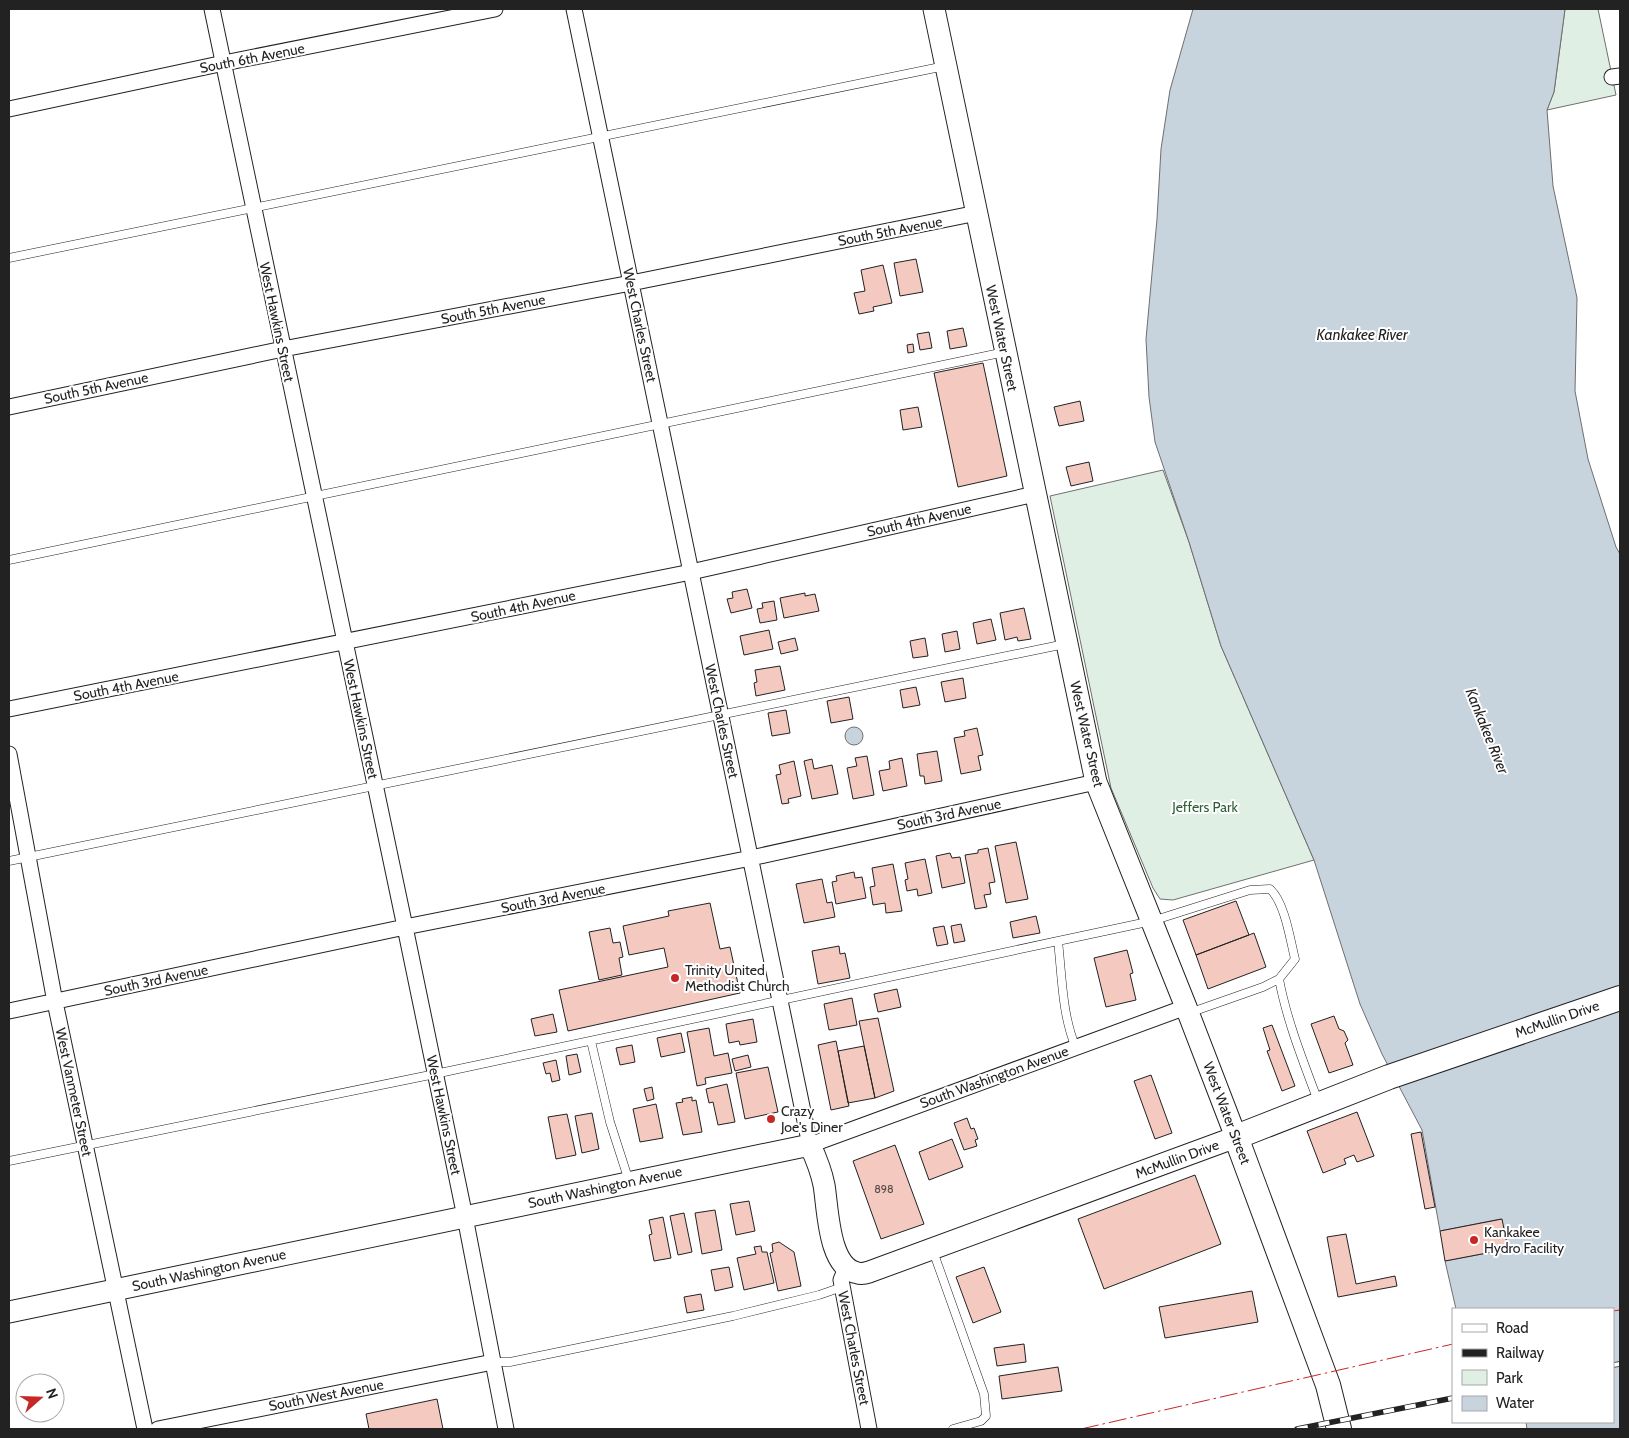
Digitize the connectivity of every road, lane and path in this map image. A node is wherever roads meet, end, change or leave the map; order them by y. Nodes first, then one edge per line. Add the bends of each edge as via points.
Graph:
1 (212, 9) edge
2 (495, 9) edge
3 (574, 9) edge
4 (934, 9) edge
5 (224, 63) junction
6 (946, 66) junction
7 (9, 108) edge
8 (601, 137) junction
9 (254, 208) junction
10 (977, 213) junction
11 (9, 258) edge
12 (631, 283) junction
13 (283, 349) junction
14 (1006, 352) junction
15 (9, 407) edge
16 (661, 424) junction
17 (1035, 494) junction
18 (314, 496) junction
19 (9, 560) edge
20 (691, 572) junction
21 (345, 642) junction
22 (1067, 643) junction
23 (9, 709) edge
24 (721, 714) junction
25 (9, 754) edge
26 (1096, 782) junction
27 (375, 786) junction
28 (28, 857) junction
29 (750, 858) junction
30 (9, 861) edge
31 (1152, 921) junction
32 (405, 928) junction
33 (1058, 941) junction
34 (1280, 979) junction
35 (1620, 998) edge
36 (780, 1001) junction
37 (55, 1002) junction
38 (1187, 1010) junction
39 (9, 1011) edge
40 (591, 1041) junction
41 (1076, 1048) junction
42 (435, 1074) junction
43 (1319, 1105) junction
44 (1236, 1138) junction
45 (810, 1145) junction
46 (86, 1146) junction
47 (9, 1162) edge
48 (629, 1182) junction
49 (465, 1217) junction
50 (933, 1250) junction
51 (844, 1277) junction
52 (116, 1290) junction
53 (9, 1312) edge
54 (493, 1362) junction
55 (145, 1429) edge
56 (158, 1429) edge
57 (506, 1429) edge
58 (869, 1429) edge
59 (952, 1429) edge
60 (1339, 1429) edge

1 - 5 street, West Hawkins Street
2 - 5 street, South 6th Avenue
3 - 8 street, West Charles Street
4 - 6 main road, West Water Street
5 - 7 street, South 6th Avenue
5 - 9 street, West Hawkins Street
6 - 8 lane
6 - 10 main road, West Water Street
8 - 9 lane
8 - 12 street, West Charles Street
9 - 11 lane
9 - 13 street, West Hawkins Street
10 - 12 street, South 5th Avenue
10 - 14 main road, West Water Street
12 - 13 street, South 5th Avenue
12 - 16 street, West Charles Street
13 - 15 street, South 5th Avenue
13 - 18 street, West Hawkins Street
14 - 16 lane
14 - 17 main road, West Water Street
16 - 18 lane
16 - 20 street, West Charles Street
17 - 20 street, South 4th Avenue
17 - 22 main road, West Water Street
18 - 19 lane
18 - 21 street, West Hawkins Street
20 - 21 street, South 4th Avenue
20 - 24 street, West Charles Street
21 - 23 street, South 4th Avenue
21 - 27 street, West Hawkins Street
22 - 24 lane
22 - 26 main road, West Water Street
24 - 27 lane
24 - 29 street, West Charles Street
25 - 28 street, West Vanmeter Street
26 - 29 street, South 3rd Avenue
26 - 31 main road, West Water Street
27 - 28 lane
27 - 32 street, West Hawkins Street
28 - 30 lane
28 - 37 street, West Vanmeter Street
29 - 32 street, South 3rd Avenue
29 - 36 street, West Charles Street
31 - 33 lane
31 - 34 lane via 1250,890 1270,889 1284,915 1295,959
31 - 38 main road, West Water Street
32 - 37 street, South 3rd Avenue
32 - 42 street, West Hawkins Street
33 - 36 lane
33 - 41 lane via 1066,1017
34 - 38 lane
34 - 43 lane
35 - 43 main road, McMullin Drive via 1389,1077
36 - 40 lane
36 - 45 street, West Charles Street
37 - 39 street, South 3rd Avenue
37 - 46 street, West Vanmeter Street
38 - 41 street, South Washington Avenue
38 - 44 main road, West Water Street
40 - 42 lane
40 - 48 lane via 610,1122
41 - 45 street, South Washington Avenue
42 - 46 lane
42 - 49 street, West Hawkins Street
43 - 44 main road, McMullin Drive
44 - 50 main road, McMullin Drive
44 - 60 main road, West Water Street via 1328,1385
45 - 48 main road, South Washington Avenue
45 - 51 main road, West Charles Street via 819,1165 833,1242
46 - 47 lane
46 - 52 street, West Vanmeter Street
48 - 49 main road, South Washington Avenue
49 - 52 main road, South Washington Avenue
49 - 54 street, West Hawkins Street
50 - 51 main road, McMullin Drive via 870,1272
50 - 59 lane via 984,1394 986,1416 981,1421
51 - 54 lane via 819,1295 733,1316 510,1362
51 - 58 street, West Charles Street
52 - 53 main road, South Washington Avenue
52 - 55 street, West Vanmeter Street
54 - 56 street, South West Avenue
54 - 57 street, West Hawkins Street

